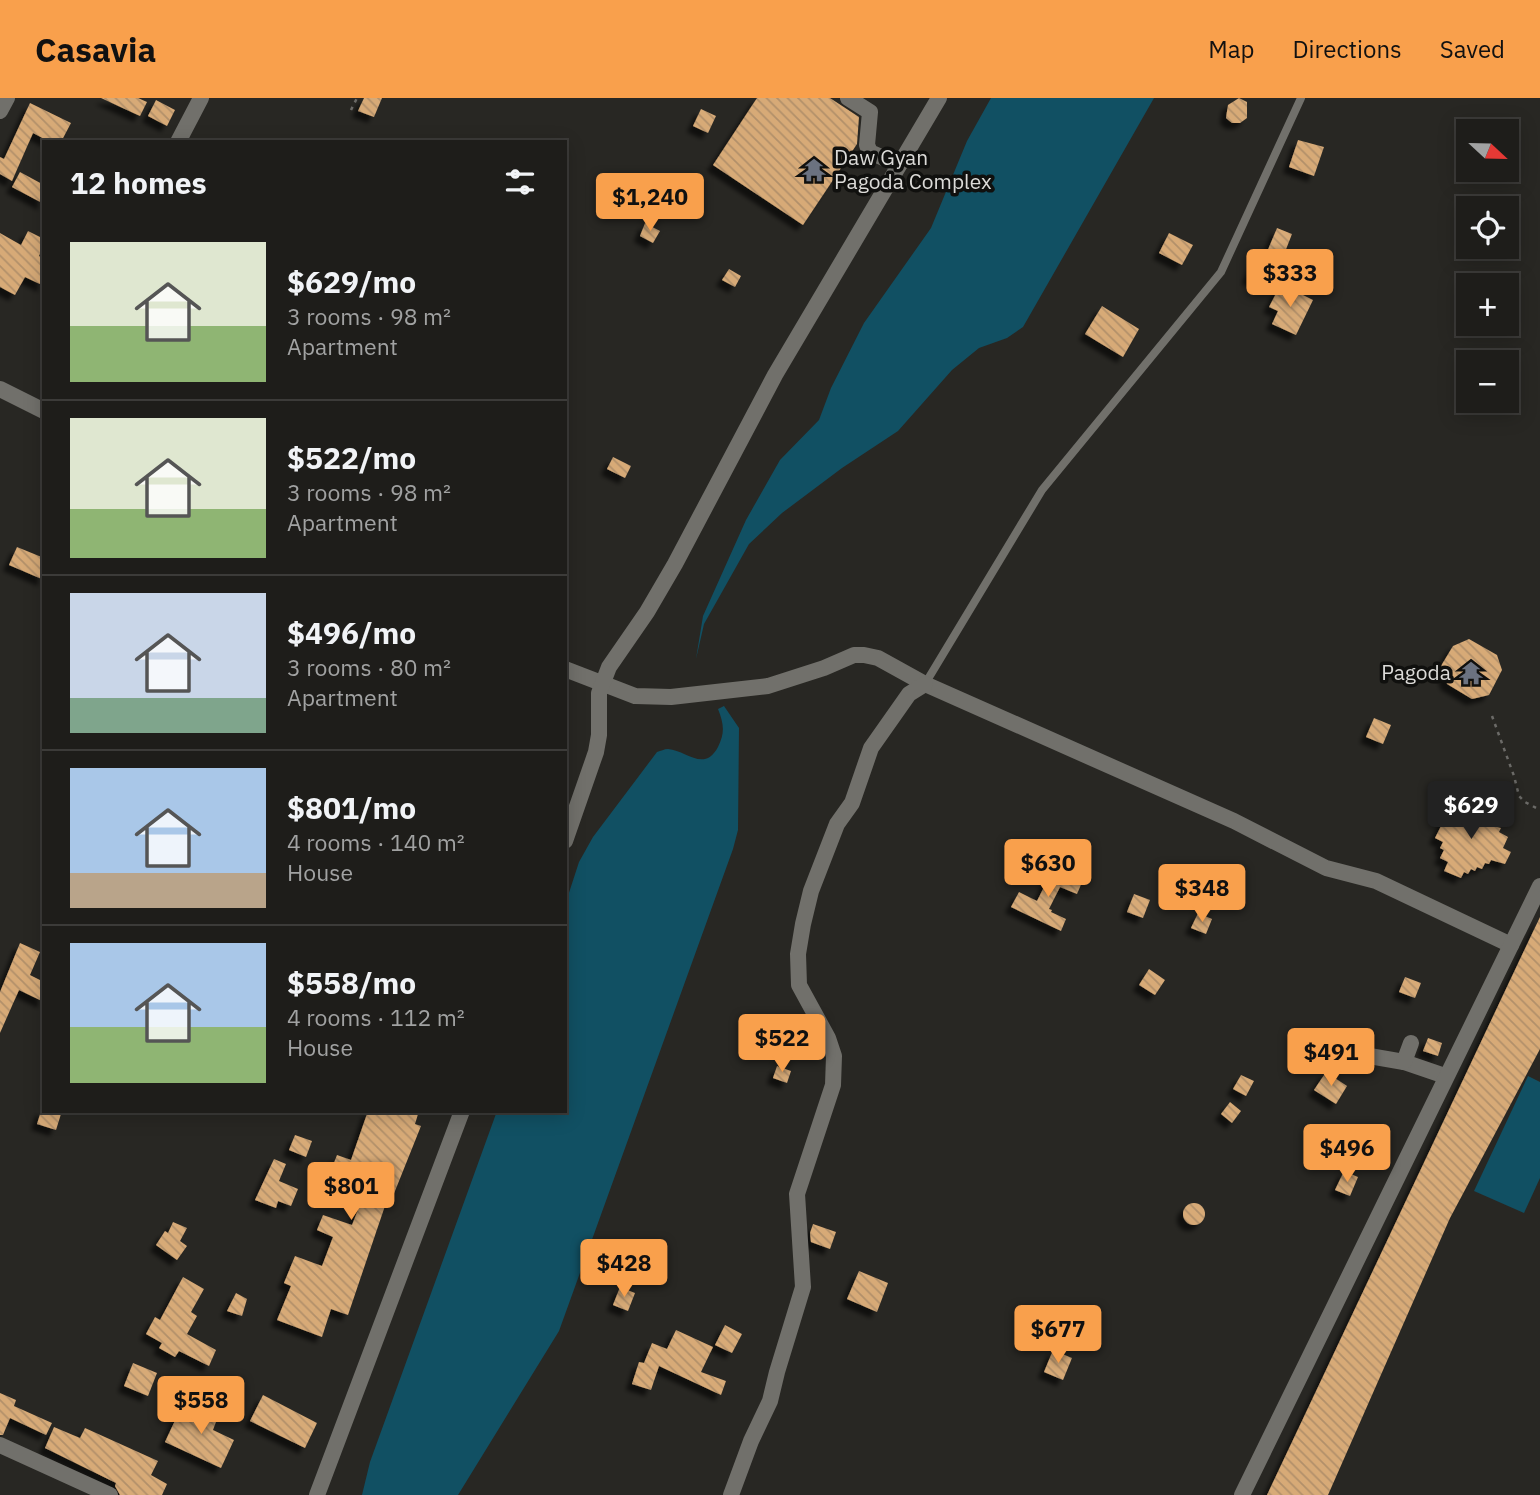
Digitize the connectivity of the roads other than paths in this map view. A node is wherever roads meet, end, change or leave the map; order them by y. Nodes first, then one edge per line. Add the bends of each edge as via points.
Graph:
1 (7, 98) edge
2 (201, 98) edge
3 (848, 98) edge
4 (939, 98) edge
5 (1301, 98) edge
6 (0, 111) edge
7 (179, 140) edge
8 (899, 165) junction
9 (0, 389) edge
10 (42, 410) edge
11 (567, 670) edge
12 (602, 684) junction
13 (925, 684) junction
14 (567, 835) edge
15 (1540, 886) edge
16 (1511, 944) junction
17 (1412, 1043) dead end
18 (1352, 1053) dead end
19 (1404, 1062) junction
20 (1445, 1076) junction
21 (461, 1113) edge
22 (0, 1445) edge
23 (110, 1495) edge
24 (317, 1495) edge
25 (731, 1495) edge
26 (1242, 1495) edge

1 - 6 street
2 - 7 street
3 - 8 street via 870,112 870,152
4 - 8 street
5 - 13 lane via 1221,272 1042,490
8 - 12 street via 775,375 675,564
9 - 10 street
11 - 12 street
12 - 13 street via 635,696 671,697 768,686 854,655 878,658
12 - 14 street via 596,752
13 - 16 street via 1234,821 1326,868 1376,881
13 - 25 street via 909,694 871,748 852,803 837,824 811,891 803,924 799,985 834,1056 832,1085 797,1194 803,1287 770,1401
15 - 16 street
16 - 20 street
17 - 19 street
18 - 19 street
19 - 20 street
20 - 26 street
21 - 24 street
22 - 23 street

